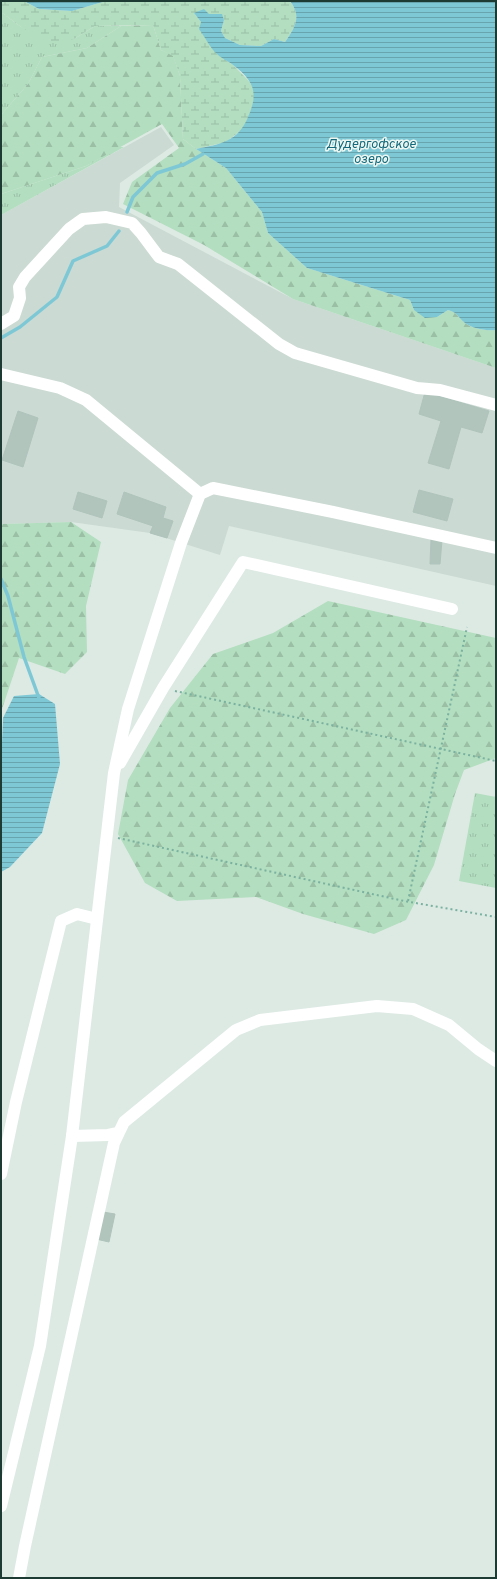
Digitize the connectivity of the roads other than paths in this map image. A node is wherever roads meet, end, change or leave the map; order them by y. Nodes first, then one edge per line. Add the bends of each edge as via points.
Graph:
1 (1, 324) edge
2 (1, 374) edge
3 (496, 405) edge
4 (200, 494) junction
5 (496, 548) edge
6 (452, 610) dead end
7 (114, 773) junction
8 (97, 919) junction
9 (496, 1061) edge
10 (118, 1133) junction
11 (72, 1136) junction
12 (1, 1174) edge
13 (1, 1506) edge
14 (19, 1578) edge

1 - 3 street via 14,316 20,298 19,286 68,229 83,219 106,217 132,223 159,257 178,264 279,344 295,353 418,388 440,390
2 - 4 street via 60,388 86,400
4 - 5 street via 213,488
4 - 7 street via 181,543 128,709
6 - 7 street via 243,562 162,688
7 - 8 street
8 - 11 street
8 - 12 street via 77,914 61,921 16,1102
9 - 10 street via 449,1025 413,1009 378,1006 260,1020 236,1030 124,1122
10 - 11 street
10 - 14 street
11 - 13 street via 40,1346

